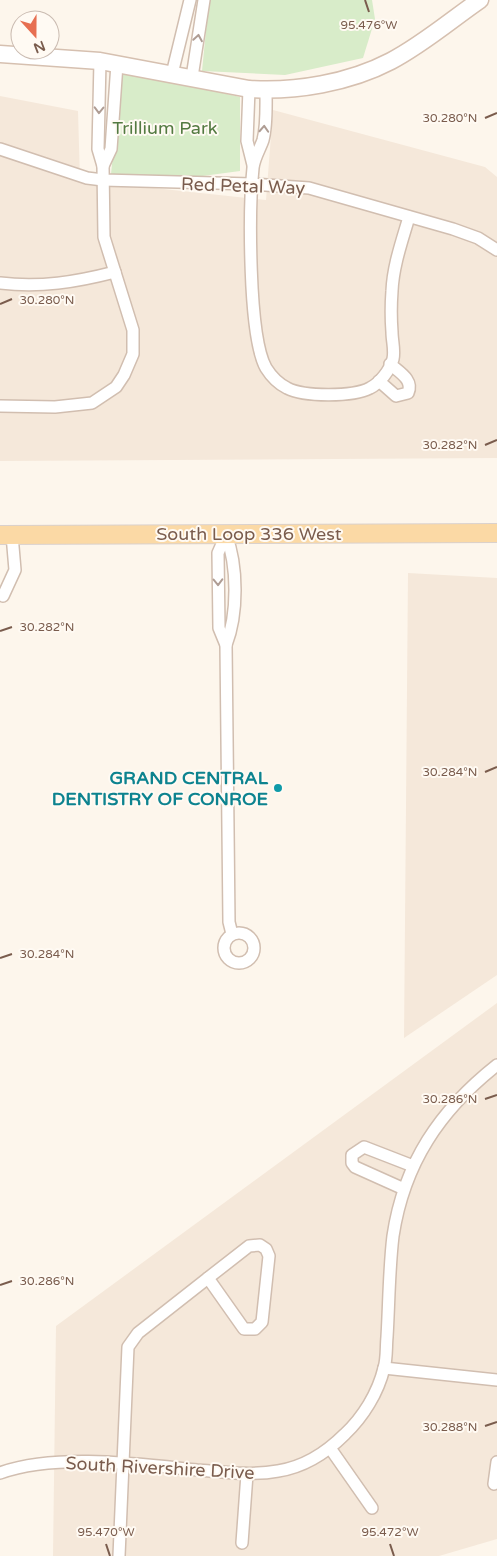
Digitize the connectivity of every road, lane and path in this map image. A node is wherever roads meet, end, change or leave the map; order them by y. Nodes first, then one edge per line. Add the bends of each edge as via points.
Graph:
1 (190, 0) edge
2 (204, 0) edge
3 (480, 0) edge
4 (0, 54) edge
5 (100, 62) junction
6 (117, 64) junction
7 (172, 74) junction
8 (192, 77) junction
9 (249, 89) junction
10 (266, 90) junction
11 (0, 149) edge
12 (253, 165) junction
13 (103, 166) junction
14 (103, 180) junction
15 (252, 184) junction
16 (409, 217) junction
17 (497, 250) edge
18 (115, 272) junction
19 (0, 283) edge
20 (390, 364) junction
21 (379, 381) junction
22 (0, 406) edge
23 (497, 533) edge
24 (6, 535) edge
25 (226, 535) junction
26 (3, 596) dead end
27 (232, 934) dead end
28 (497, 1065) edge
29 (413, 1166) junction
30 (404, 1189) junction
31 (208, 1278) junction
32 (384, 1368) junction
33 (497, 1380) edge
34 (330, 1448) junction
35 (497, 1462) edge
36 (122, 1463) junction
37 (0, 1473) edge
38 (247, 1474) junction
39 (494, 1484) dead end
40 (372, 1508) dead end
41 (242, 1543) dead end
42 (118, 1556) edge

1 - 7 street
8 -> 2 street
3 - 10 street via 391,62 324,84
4 - 5 street
5 - 6 street
5 -> 13 street via 98,149
6 - 7 street
6 - 13 street via 111,149
7 - 8 street
8 - 9 street
9 - 10 street
9 - 12 street via 247,141
12 -> 10 street via 264,138
11 - 14 street, Red Petal Way via 87,178
12 - 15 street
13 - 14 street
14 - 15 street, Red Petal Way
14 - 18 street via 104,237
15 - 16 street, Red Petal Way via 309,188
15 - 21 street via 250,232 255,306 260,354 266,368 286,388 298,392 359,391
16 - 17 street, Red Petal Way via 478,238
16 - 20 street via 392,289 393,348
18 - 19 street via 48,285
18 - 22 street via 134,341 129,364 116,387 92,403 75,407
20 - 21 street
20 - 21 street via 409,381 408,393 396,396
23 - 25 main road, South Loop 336 West
24 - 25 main road, South Loop 336 West
24 - 26 street via 15,570
25 - 27 street via 218,553 219,628 226,646 229,922
28 - 29 street, South Rivershire Drive via 448,1111
29 - 30 street, South Rivershire Drive
29 - 30 street via 364,1147 352,1155 355,1167
30 - 32 street, South Rivershire Drive via 394,1236
31 - 31 street via 249,1246 260,1245 266,1249 269,1256 259,1327 250,1330 241,1326
31 - 36 street via 138,1333 128,1348
32 - 33 street
32 - 34 street, South Rivershire Drive via 367,1408 355,1425
34 - 38 street, South Rivershire Drive via 305,1463 280,1471
34 - 40 street
35 - 39 street
36 - 37 street, South Rivershire Drive via 39,1464
36 - 38 street, South Rivershire Drive
36 - 42 street
38 - 41 street

